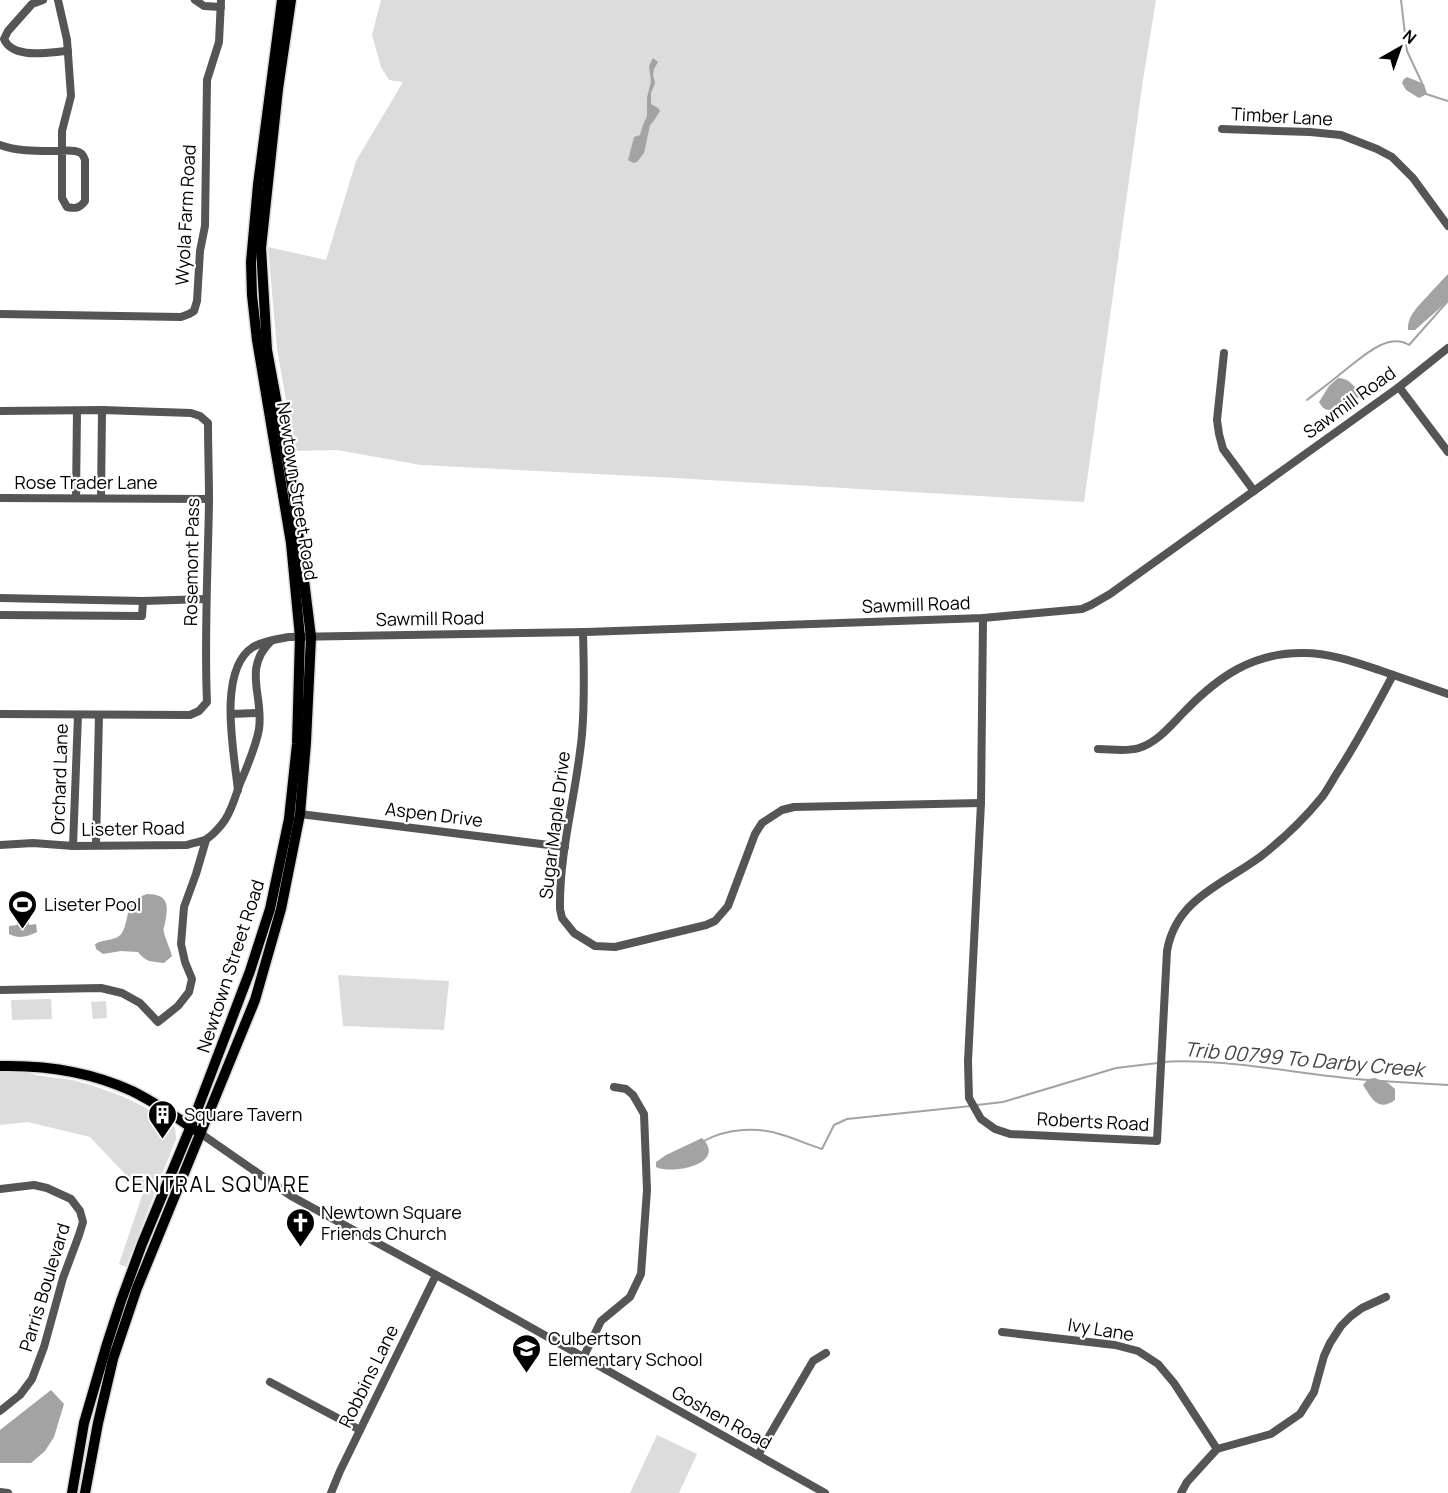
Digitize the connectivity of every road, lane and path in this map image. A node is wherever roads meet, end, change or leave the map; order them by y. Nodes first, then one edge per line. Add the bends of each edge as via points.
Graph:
1 (43, 0) edge
2 (58, 0) edge
3 (195, 0) edge
4 (282, 0) edge
5 (291, 0) edge
6 (221, 3) edge
7 (2, 38) edge
8 (68, 51) junction
9 (1222, 129) dead end
10 (0, 145) edge
11 (62, 151) junction
12 (1448, 226) edge
13 (0, 314) edge
14 (1448, 348) edge
15 (1224, 353) dead end
16 (1399, 387) junction
17 (0, 411) edge
18 (77, 411) junction
19 (102, 411) junction
20 (1448, 452) edge
21 (1254, 491) junction
22 (0, 498) edge
23 (76, 498) junction
24 (101, 498) junction
25 (209, 499) junction
26 (0, 598) edge
27 (206, 599) junction
28 (83, 600) junction
29 (143, 600) junction
30 (0, 615) edge
31 (85, 615) junction
32 (983, 618) junction
33 (583, 632) junction
34 (306, 637) junction
35 (272, 641) junction
36 (1393, 675) junction
37 (1448, 694) edge
38 (259, 713) junction
39 (0, 714) edge
40 (78, 714) junction
41 (231, 714) junction
42 (99, 715) junction
43 (1098, 749) dead end
44 (238, 790) junction
45 (981, 803) junction
46 (300, 814) junction
47 (206, 840) junction
48 (0, 845) edge
49 (96, 845) junction
50 (73, 846) junction
51 (565, 847) junction
52 (251, 968) junction
53 (264, 970) junction
54 (0, 990) edge
55 (0, 1066) edge
56 (614, 1087) dead end
57 (195, 1130) junction
58 (0, 1189) edge
59 (436, 1275) junction
60 (1386, 1297) dead end
61 (1002, 1332) dead end
62 (826, 1353) dead end
63 (584, 1358) junction
64 (270, 1382) dead end
65 (0, 1411) edge
66 (360, 1430) junction
67 (1217, 1449) junction
68 (758, 1455) junction
69 (0, 1492) edge
70 (8, 1493) edge
71 (72, 1493) edge
72 (86, 1493) edge
73 (331, 1493) edge
74 (825, 1493) edge
75 (1181, 1493) edge

1 - 7 street via 32,4
2 - 8 street
3 - 6 street via 204,6
4 - 34 main road, Newtown Street Road via 258,184 252,295
5 - 34 main road, Newtown Street Road via 261,248 267,350 292,491
6 - 13 street, Wyola Farm Road via 219,42 207,80 205,226 194,310 181,317
7 - 8 street via 17,52
8 - 11 street via 71,96 62,131
9 - 12 street, Timber Lane via 1341,135 1377,149 1392,157 1413,178
10 - 11 street via 16,150
11 - 11 street via 62,198 74,209 85,201 86,160 77,151
14 - 16 street, Sawmill Road
15 - 21 street via 1219,434 1223,449
16 - 20 street
16 - 21 street, Sawmill Road
17 - 18 street, Rosemont Pass
18 - 19 street, Rosemont Pass
18 - 23 street
19 - 24 street
19 - 25 street, Rosemont Pass via 200,416 208,423
21 - 32 street, Sawmill Road via 1091,605
22 - 23 street, Rose Trader Lane
23 - 24 street, Rose Trader Lane
24 - 25 street, Rose Trader Lane
25 - 27 street, Rosemont Pass
26 - 28 street
27 - 29 street
27 - 42 street, Rosemont Pass via 207,702 199,711 190,715
28 - 29 street
28 - 31 street
29 - 31 street via 142,616
30 - 31 street
32 - 33 street, Sawmill Road
32 - 45 street, Roberts Road
33 - 34 street, Sawmill Road
33 - 51 street, Sugar Maple Drive via 582,735
34 - 35 street, Liseter Road
34 - 46 main road, Newtown Street Road via 306,742
34 - 52 main road, Newtown Street Road via 289,819 270,909
35 - 38 street, Liseter Road via 264,648 255,672
35 - 41 street, Liseter Road via 254,646 237,665 232,680
36 - 37 street
36 - 43 street via 1318,654 1269,657 1225,675 1150,743 1127,750
36 - 45 street, Roberts Road via 1323,796 1269,850 1197,898 1173,929 1167,951 1156,1141 1010,1134 981,1119 969,1098
38 - 41 street
38 - 44 street, Liseter Road via 259,729
39 - 40 street, Rosemont Pass
40 - 42 street, Rosemont Pass
40 - 50 street, Orchard Lane
41 - 44 street, Liseter Road
42 - 49 street, Orchard Lane
44 - 47 street, Liseter Road via 224,822
45 - 51 street, Sugar Maple Drive via 782,810 762,823 755,834 728,906 715,921 615,947 587,942 562,918
46 - 51 street, Aspen Drive
46 - 53 main road, Newtown Street Road
47 - 49 street, Liseter Road via 187,845
47 - 54 street via 184,907 181,944 192,979 189,992 158,1022 140,1003 122,993 100,988
48 - 50 street, Liseter Road
49 - 50 street, Liseter Road
52 - 53 main road
52 - 57 main road, Newtown Street Road
53 - 57 main road, Newtown Street Road via 251,1010
55 - 57 main road, Goshen Road via 50,1068 130,1090
56 - 63 street via 633,1095 645,1114 648,1190 641,1274 630,1296 601,1321
57 - 59 street, Goshen Road via 291,1196
57 - 71 main road, Newtown Street Road via 142,1244 107,1344 84,1423
57 - 72 main road, Newtown Street Road via 113,1359
58 - 65 street, Parris Boulevard via 34,1185 47,1188 71,1199 83,1222 35,1373 20,1395
59 - 63 street, Goshen Road
59 - 66 street, Robbins Lane
60 - 67 street via 1362,1308 1341,1326 1327,1350 1314,1392 1300,1414 1271,1434
61 - 67 street, Ivy Lane via 1138,1351 1158,1364 1174,1383
62 - 68 street via 813,1361
63 - 68 street, Goshen Road
64 - 66 street
66 - 73 street, Robbins Lane
67 - 75 street
68 - 74 street, Goshen Road
69 - 70 street

